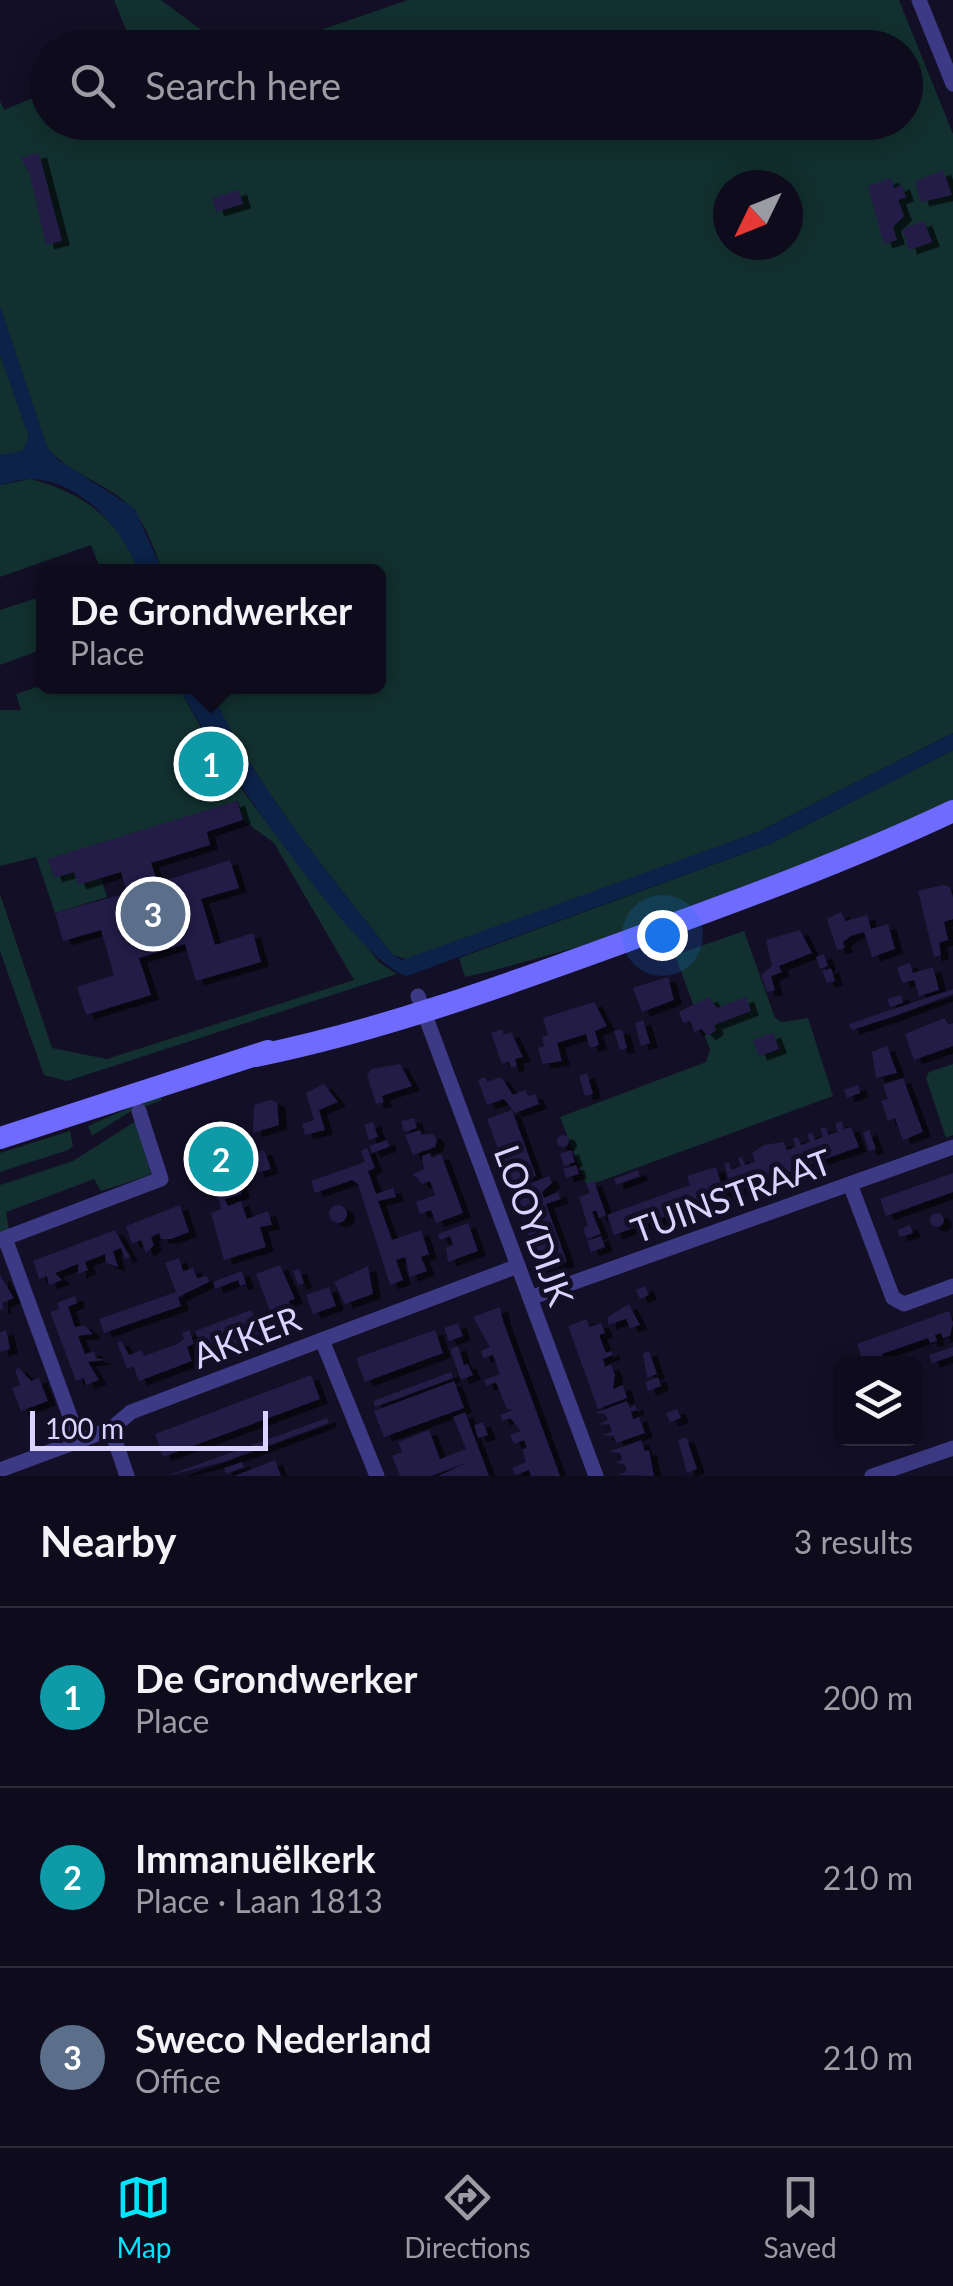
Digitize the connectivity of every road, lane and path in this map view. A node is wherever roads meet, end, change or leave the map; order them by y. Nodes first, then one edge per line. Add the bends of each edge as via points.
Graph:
1 (919, 0) edge
2 (953, 84) edge
3 (953, 811) edge
4 (420, 1002) junction
5 (139, 1112) dead end
6 (0, 1138) edge
7 (953, 1147) edge
8 (850, 1184) junction
9 (2, 1239) edge
10 (518, 1266) junction
11 (953, 1286) edge
12 (530, 1298) junction
13 (322, 1340) junction
14 (110, 1429) junction
15 (79, 1441) junction
16 (952, 1452) edge
17 (0, 1470) edge
18 (127, 1476) edge
19 (377, 1476) edge
20 (596, 1476) edge
21 (872, 1476) edge

1 - 2 street
3 - 4 main road via 614,946
4 - 6 main road
4 - 10 street, LOOYDIJK
5 - 9 street via 160,1179
7 - 8 street, TUINSTRAAT
8 - 11 street via 893,1298 904,1304
8 - 12 street, TUINSTRAAT
9 - 15 street
10 - 12 street, LOOYDIJK
10 - 13 street, AKKER
12 - 20 street, LOOYDIJK
13 - 14 street, AKKER via 131,1412
13 - 19 street
14 - 15 street, AKKER
14 - 18 street
15 - 17 street, AKKER
16 - 21 street

